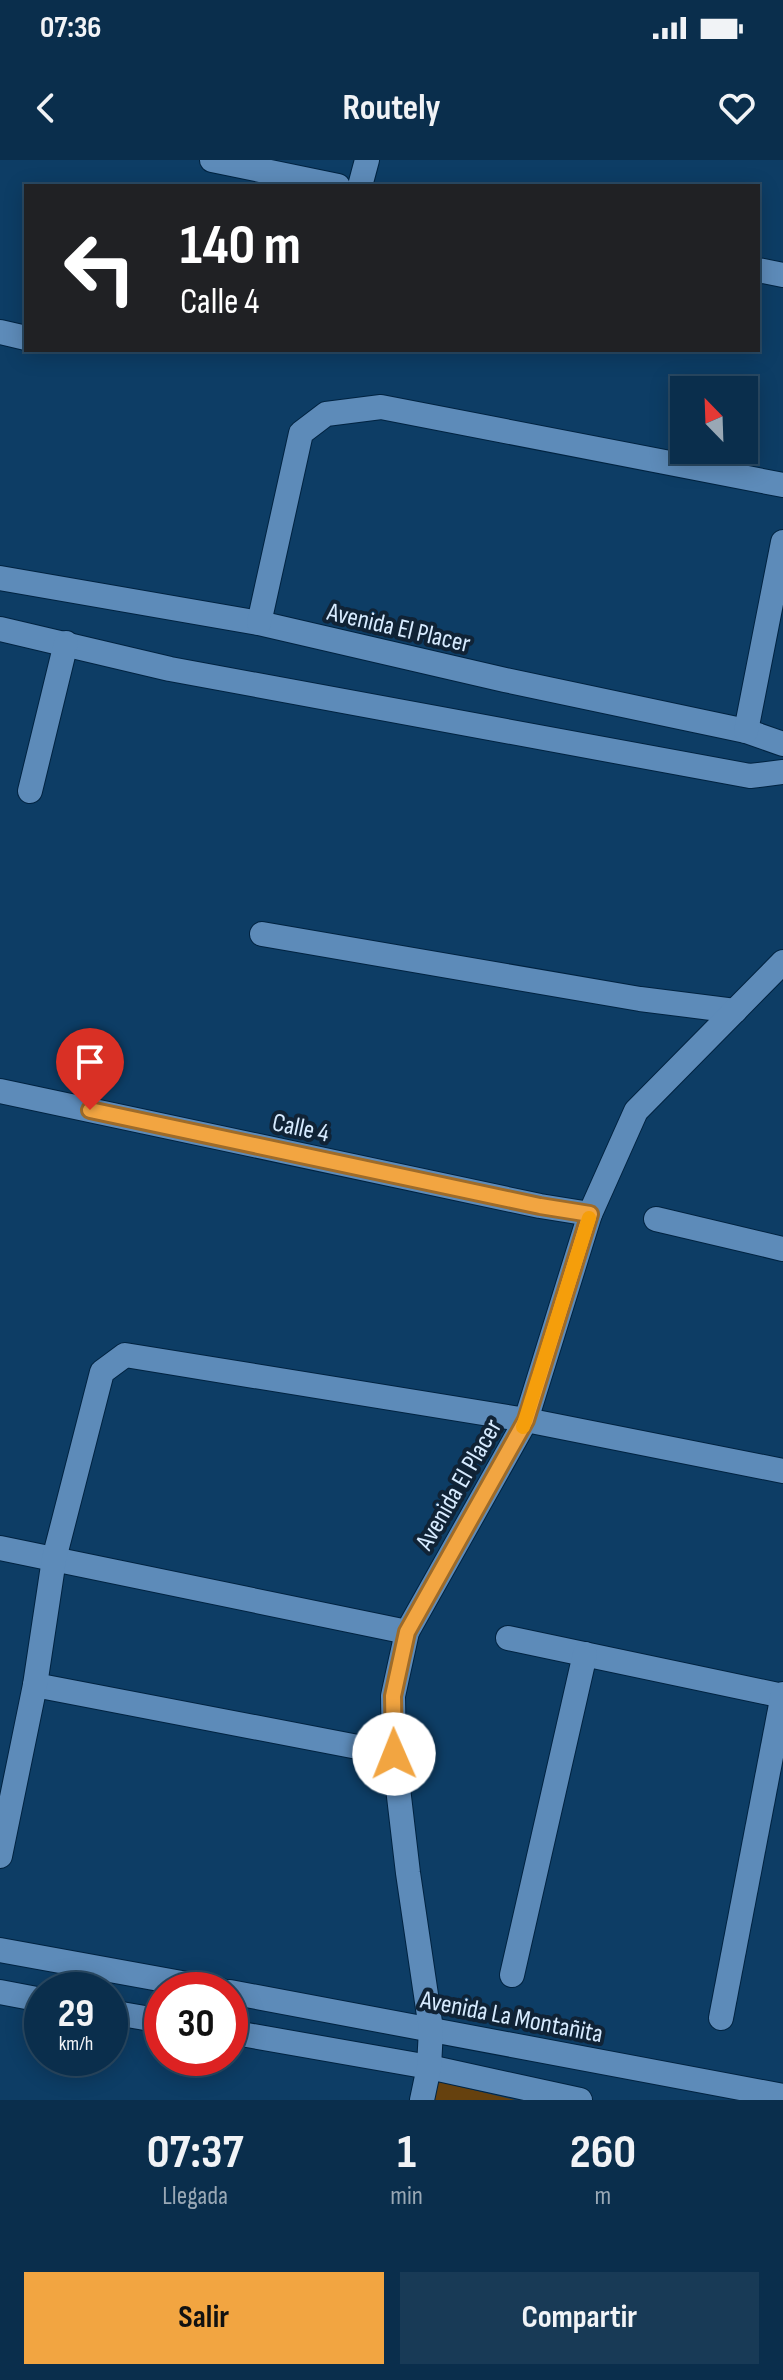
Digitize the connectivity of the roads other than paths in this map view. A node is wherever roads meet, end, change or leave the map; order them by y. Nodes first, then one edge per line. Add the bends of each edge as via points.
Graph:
1 (212, 160) edge
2 (367, 160) edge
3 (325, 184) edge
4 (361, 184) edge
5 (760, 270) edge
6 (783, 275) edge
7 (0, 332) edge
8 (24, 338) edge
9 (783, 485) edge
10 (783, 542) edge
11 (0, 578) edge
12 (778, 593) edge
13 (259, 623) junction
14 (0, 629) edge
15 (66, 643) junction
16 (746, 731) junction
17 (783, 744) edge
18 (783, 772) edge
19 (30, 791) dead end
20 (262, 934) dead end
21 (783, 962) edge
22 (735, 1011) junction
23 (0, 1091) edge
24 (590, 1214) junction
25 (656, 1219) dead end
26 (783, 1249) edge
27 (526, 1420) junction
28 (783, 1471) edge
29 (0, 1548) edge
30 (54, 1559) junction
31 (407, 1632) junction
32 (508, 1638) dead end
33 (585, 1654) junction
34 (35, 1685) junction
35 (783, 1695) edge
36 (394, 1754) junction
37 (0, 1856) edge
38 (0, 1950) edge
39 (512, 1975) dead end
40 (144, 1976) edge
41 (0, 1992) edge
42 (248, 1995) edge
43 (24, 1997) edge
44 (721, 2018) dead end
45 (431, 2029) junction
46 (248, 2035) edge
47 (429, 2067) junction
48 (783, 2096) edge
49 (422, 2100) edge
50 (580, 2100) edge

1 - 3 street
2 - 4 street
5 - 6 street
7 - 8 street
9 - 13 street via 381,407 326,414 301,433
10 - 12 street
11 - 13 street, Avenida El Placer
12 - 16 street
13 - 16 street, Avenida El Placer
14 - 15 street
15 - 18 street via 170,669 750,776
15 - 19 street
16 - 17 street, Avenida El Placer
20 - 22 street
21 - 22 street, Avenida El Placer
22 - 24 street, Avenida El Placer via 636,1111
23 - 24 street, Calle 4
24 - 27 street, Avenida El Placer
25 - 26 street
27 - 28 street
27 - 30 street via 125,1355 102,1372
27 - 31 street, Avenida El Placer
29 - 30 street
30 - 31 street
30 - 34 street
31 - 36 street, Avenida El Placer via 393,1696
32 - 33 street
33 - 35 street
33 - 39 street
34 - 36 street
34 - 37 street
35 - 44 street
36 - 45 street, Avenida El Placer
38 - 40 street
41 - 43 street
42 - 45 street, Avenida La Montañita
45 - 47 street, Avenida El Placer
45 - 48 street, Avenida La Montañita
46 - 47 street
47 - 49 street, Avenida El Placer
47 - 50 street

